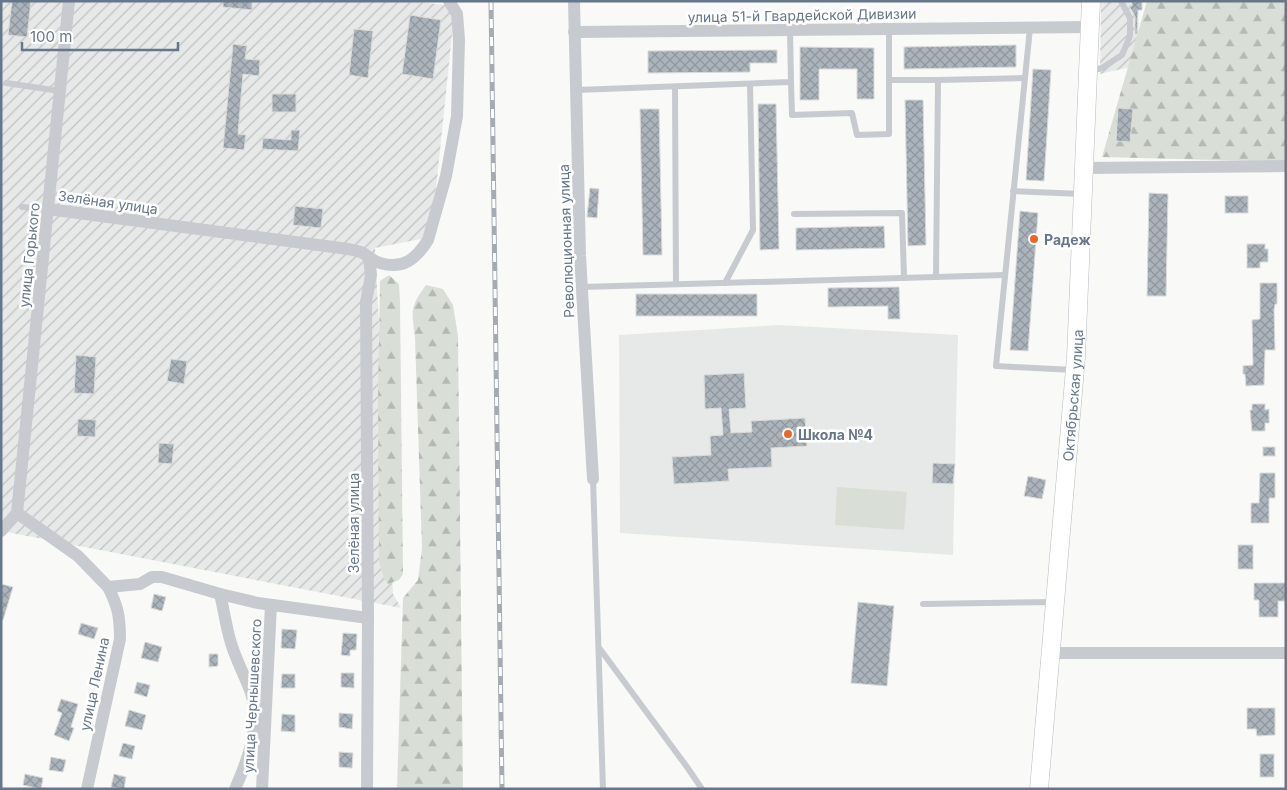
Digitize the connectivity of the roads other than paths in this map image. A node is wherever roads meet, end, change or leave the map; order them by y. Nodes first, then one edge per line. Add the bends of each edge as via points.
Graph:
1 (69, 1) edge
2 (449, 1) edge
3 (574, 1) edge
4 (1091, 1) edge
5 (1121, 1) edge
6 (1090, 27) junction
7 (1030, 28) junction
8 (888, 29) junction
9 (790, 30) junction
10 (574, 32) junction
11 (1089, 71) junction
12 (1025, 78) junction
13 (889, 80) junction
14 (938, 80) junction
15 (791, 82) junction
16 (6, 83) dead end
17 (750, 84) junction
18 (675, 87) junction
19 (576, 90) junction
20 (60, 91) junction
21 (1286, 166) edge
22 (1084, 168) junction
23 (1013, 191) junction
24 (1083, 194) junction
25 (22, 207) dead end
26 (48, 209) junction
27 (794, 214) dead end
28 (369, 258) junction
29 (1005, 275) junction
30 (936, 277) junction
31 (904, 278) junction
32 (725, 283) junction
33 (676, 284) junction
34 (582, 287) junction
35 (1075, 370) junction
36 (593, 480) joint
37 (17, 512) junction
38 (1, 531) edge
39 (108, 587) junction
40 (220, 594) junction
41 (1055, 602) junction
42 (923, 604) dead end
43 (271, 605) junction
44 (368, 618) junction
45 (599, 648) junction
46 (1051, 653) junction
47 (1286, 653) edge
48 (87, 789) edge
49 (235, 789) edge
50 (262, 789) edge
51 (367, 789) edge
52 (604, 789) edge
53 (702, 789) edge
54 (1039, 789) edge

1 - 20 street, улица Горького
2 - 28 street, Зелёная улица via 457,14 459,40 457,116 446,176 428,240 422,249 399,266
3 - 10 street, Революционная улица
4 - 6 main road, Октябрьская улица
5 - 11 lane via 1130,18 1130,36 1122,54 1102,68
6 - 7 street, улица 51-й Гвардейской Дивизии
6 - 11 main road, Октябрьская улица
7 - 8 street, улица 51-й Гвардейской Дивизии
7 - 12 lane
8 - 9 street, улица 51-й Гвардейской Дивизии
8 - 13 lane
9 - 10 street, улица 51-й Гвардейской Дивизии
9 - 15 lane
10 - 19 street, Революционная улица
11 - 22 main road, Октябрьская улица
12 - 14 lane
12 - 23 lane
13 - 14 lane
13 - 15 lane via 889,134 857,135 852,113 792,115
14 - 30 lane
15 - 17 lane
16 - 20 lane
17 - 18 lane
17 - 32 lane via 753,230
18 - 19 lane
18 - 33 lane
19 - 34 street, Революционная улица
20 - 26 street, улица Горького
21 - 22 street
22 - 24 main road, Октябрьская улица
23 - 24 lane
23 - 29 lane
24 - 35 main road, Октябрьская улица
25 - 26 lane
26 - 28 street, Зелёная улица via 348,249
26 - 37 street, улица Горького
27 - 31 lane via 902,213
28 - 44 street, Зелёная улица via 371,275 366,302
29 - 30 lane
29 - 35 lane via 996,366
30 - 31 lane
31 - 32 lane
32 - 33 lane
33 - 34 lane
34 - 36 street, Революционная улица
35 - 41 main road, Октябрьская улица
36 - 45 lane
37 - 38 street
37 - 39 street, улица Ленина via 78,556
39 - 40 street via 140,584 152,577 162,577
39 - 48 street, улица Ленина via 118,608 120,639
40 - 43 street
40 - 49 street via 231,644 254,708 249,756
41 - 42 lane
41 - 46 main road, Октябрьская улица
43 - 44 street
43 - 50 street, улица Чернышевского
44 - 51 street, Зелёная улица
45 - 52 lane
45 - 53 lane
46 - 47 street
46 - 54 main road, Октябрьская улица

